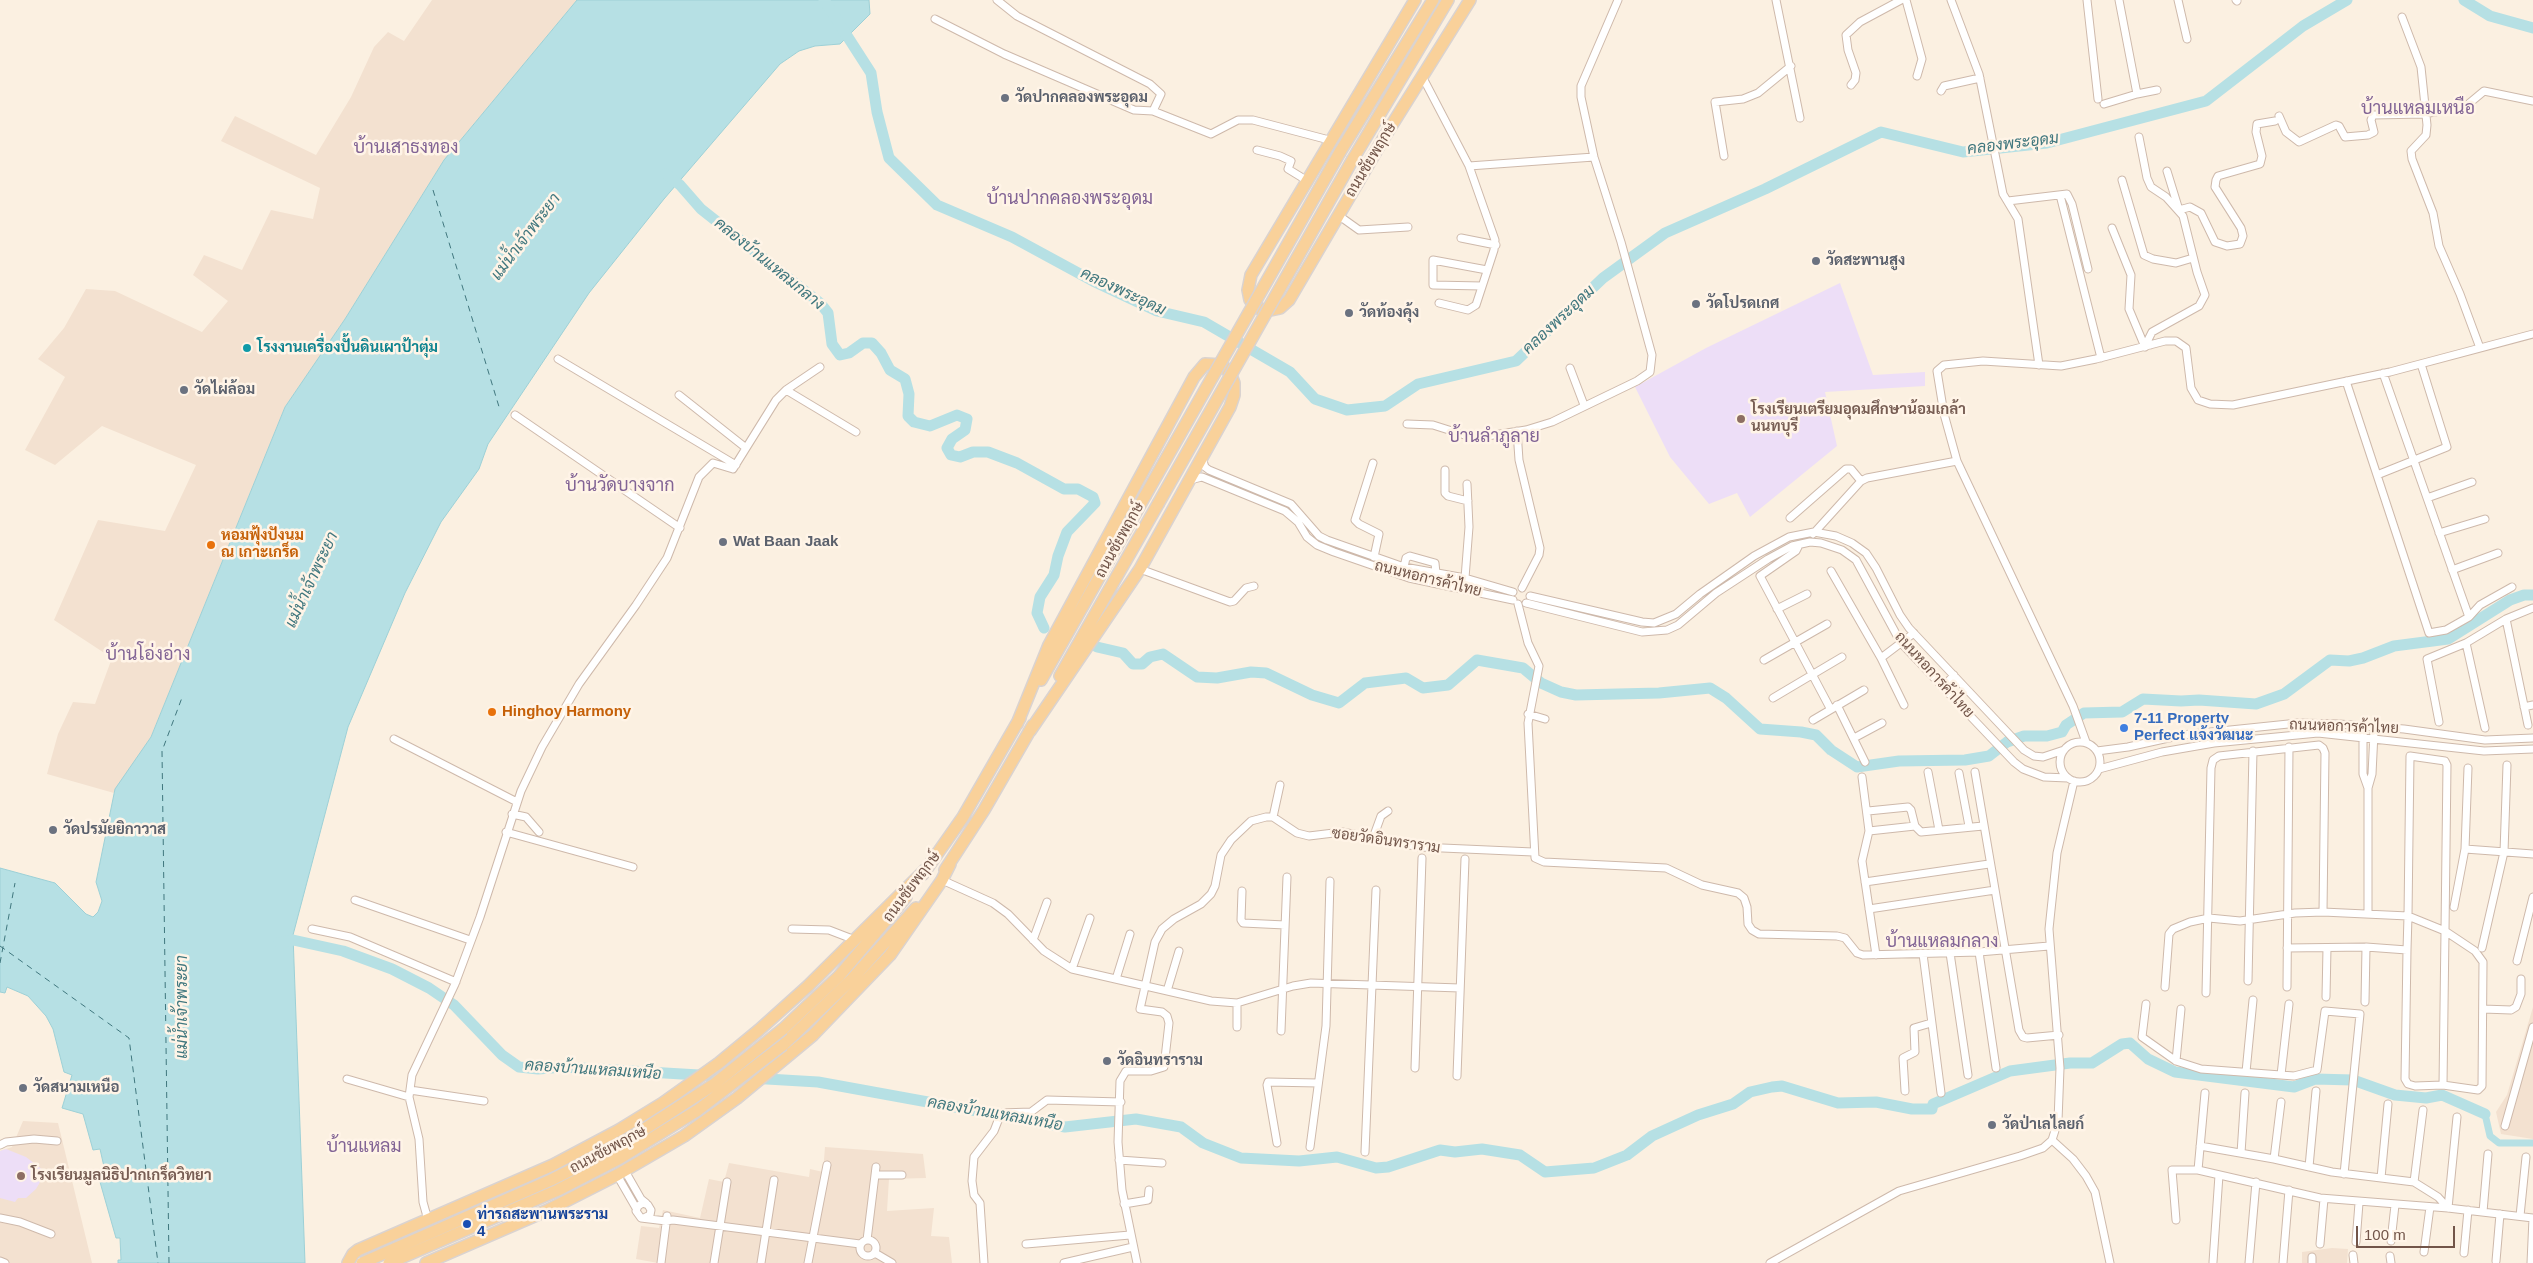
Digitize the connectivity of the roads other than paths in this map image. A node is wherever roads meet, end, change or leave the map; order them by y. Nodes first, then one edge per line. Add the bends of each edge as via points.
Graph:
1 (997, 0) edge
2 (1415, 0) edge
3 (1433, 0) edge
4 (1448, 0) edge
5 (1470, 0) edge
6 (1618, 0) edge
7 (1776, 0) edge
8 (1901, 0) edge
9 (1906, 0) edge
10 (1951, 0) edge
11 (2087, 0) edge
12 (2119, 0) edge
13 (2178, 0) edge
14 (2402, 17) dead end
15 (935, 19) dead end
16 (2188, 39) dead end
17 (1791, 66) junction
18 (1422, 76) junction
19 (1917, 76) dead end
20 (1980, 78) junction
21 (1851, 85) dead end
22 (2157, 90) dead end
23 (1941, 91) dead end
24 (2136, 94) junction
25 (2533, 101) edge
26 (1153, 111) junction
27 (2424, 114) junction
28 (1800, 118) dead end
29 (2139, 137) dead end
30 (1329, 140) junction
31 (1257, 150) dead end
32 (1724, 156) dead end
33 (1594, 157) junction
34 (1469, 166) junction
35 (2167, 171) dead end
36 (1306, 180) junction
37 (2122, 180) dead end
38 (2060, 195) junction
39 (2008, 201) junction
40 (2179, 210) junction
41 (1338, 215) junction
42 (1408, 227) dead end
43 (2112, 228) dead end
44 (1461, 238) dead end
45 (1496, 245) junction
46 (2193, 258) junction
47 (2088, 269) dead end
48 (1487, 270) junction
49 (1482, 286) junction
50 (1439, 303) dead end
51 (2533, 334) edge
52 (2148, 346) junction
53 (2480, 348) junction
54 (2101, 358) junction
55 (558, 359) dead end
56 (2421, 364) junction
57 (2039, 365) junction
58 (820, 367) dead end
59 (1570, 368) dead end
60 (2383, 373) junction
61 (2346, 381) junction
62 (786, 390) junction
63 (679, 395) dead end
64 (1584, 405) junction
65 (515, 414) dead end
66 (1407, 424) dead end
67 (856, 432) dead end
68 (1517, 432) junction
69 (746, 448) junction
70 (1202, 458) junction
71 (2414, 460) junction
72 (1958, 461) junction
73 (1373, 464) dead end
74 (736, 465) junction
75 (1445, 470) dead end
76 (2377, 475) junction
77 (1189, 481) junction
78 (1862, 481) junction
79 (2472, 482) dead end
80 (1467, 484) dead end
81 (1261, 492) junction
82 (2427, 498) junction
83 (1258, 500) junction
84 (1468, 501) junction
85 (1790, 518) dead end
86 (2485, 520) dead end
87 (680, 528) junction
88 (1814, 532) junction
89 (2439, 533) junction
90 (1810, 542) junction
91 (1799, 545) junction
92 (2498, 553) dead end
93 (1374, 557) junction
94 (1404, 567) junction
95 (1755, 567) junction
96 (1140, 569) junction
97 (2452, 570) junction
98 (1831, 571) dead end
99 (1436, 573) junction
100 (1760, 576) junction
101 (1465, 578) junction
102 (1254, 586) dead end
103 (1522, 588) junction
104 (2512, 588) dead end
105 (1807, 594) dead end
106 (1520, 599) junction
107 (2533, 608) edge
108 (1776, 609) junction
109 (2469, 617) junction
110 (2506, 619) junction
111 (1827, 624) dead end
112 (1914, 633) junction
113 (1794, 642) junction
114 (1901, 643) junction
115 (2466, 643) junction
116 (1842, 657) dead end
117 (1882, 658) junction
118 (1764, 660) dead end
119 (1954, 675) junction
120 (1813, 676) junction
121 (1944, 686) junction
122 (1864, 690) dead end
123 (1773, 698) dead end
124 (1904, 705) dead end
125 (2533, 705) edge
126 (1834, 707) junction
127 (2524, 707) junction
128 (1528, 714) junction
129 (1545, 719) dead end
130 (1813, 720) dead end
131 (1882, 722) dead end
132 (2439, 722) dead end
133 (1017, 724) junction
134 (2528, 725) dead end
135 (2363, 726) junction
136 (2374, 727) junction
137 (2486, 728) dead end
138 (1030, 730) junction
139 (2200, 733) junction
140 (2363, 736) junction
141 (1854, 738) junction
142 (2374, 738) junction
143 (2533, 738) edge
144 (394, 739) dead end
145 (2086, 742) junction
146 (2201, 745) junction
147 (2289, 747) junction
148 (2533, 749) edge
149 (2064, 750) junction
150 (2253, 750) junction
151 (2097, 751) junction
152 (1865, 762) dead end
153 (2507, 765) dead end
154 (2468, 768) dead end
155 (2100, 769) junction
156 (1928, 772) dead end
157 (1975, 772) dead end
158 (1959, 773) dead end
159 (1862, 777) dead end
160 (2071, 779) junction
161 (1280, 785) dead end
162 (2368, 788) junction
163 (517, 802) junction
164 (1388, 810) dead end
165 (1868, 811) junction
166 (512, 814) junction
167 (1273, 817) junction
168 (1915, 826) junction
169 (1968, 826) junction
170 (1983, 826) junction
171 (1939, 830) junction
172 (1869, 831) junction
173 (506, 832) junction
174 (539, 832) dead end
175 (1373, 838) junction
176 (2465, 849) junction
177 (1533, 852) junction
178 (2504, 852) junction
179 (2533, 854) edge
180 (1422, 858) dead end
181 (1465, 859) dead end
182 (950, 864) junction
183 (1989, 864) junction
184 (633, 866) dead end
185 (926, 869) junction
186 (1287, 877) dead end
187 (942, 880) junction
188 (1330, 881) dead end
189 (1865, 882) junction
190 (1376, 890) dead end
191 (1995, 890) junction
192 (1242, 892) dead end
193 (2533, 897) edge
194 (355, 900) dead end
195 (1047, 902) dead end
196 (2454, 907) dead end
197 (1869, 908) junction
198 (2323, 912) junction
199 (2368, 912) junction
200 (2287, 914) junction
201 (2408, 916) junction
202 (1090, 918) dead end
203 (2209, 918) junction
204 (2249, 920) junction
205 (1285, 925) junction
206 (312, 929) dead end
207 (792, 929) dead end
208 (2445, 930) junction
209 (1130, 934) dead end
210 (856, 939) junction
211 (470, 940) junction
212 (1033, 940) junction
213 (2049, 946) junction
214 (2366, 947) junction
215 (2287, 948) junction
216 (2327, 948) junction
217 (2482, 948) dead end
218 (2007, 950) junction
219 (2407, 950) junction
220 (1179, 951) dead end
221 (1979, 952) junction
222 (1950, 953) junction
223 (1923, 954) junction
224 (1876, 955) junction
225 (2517, 961) dead end
226 (1072, 969) junction
227 (1116, 979) junction
228 (2521, 979) dead end
229 (2248, 981) dead end
230 (1327, 982) junction
231 (1372, 984) junction
232 (1144, 985) junction
233 (454, 986) junction
234 (2165, 987) dead end
235 (2287, 987) dead end
236 (1417, 988) junction
237 (1460, 988) junction
238 (1167, 991) junction
239 (1282, 991) junction
240 (2206, 993) dead end
241 (2326, 998) dead end
242 (2253, 1000) dead end
243 (2365, 1002) dead end
244 (1237, 1003) junction
245 (2146, 1004) dead end
246 (2289, 1004) dead end
247 (2181, 1008) dead end
248 (2483, 1009) junction
249 (1931, 1023) junction
250 (1237, 1027) dead end
251 (2533, 1027) edge
252 (1281, 1031) dead end
253 (2059, 1035) junction
254 (2529, 1054) edge
255 (2176, 1061) junction
256 (1415, 1068) dead end
257 (1996, 1068) dead end
258 (2246, 1072) junction
259 (1968, 1075) dead end
260 (2281, 1075) junction
261 (1457, 1076) dead end
262 (347, 1080) dead end
263 (1318, 1083) junction
264 (2443, 1085) junction
265 (1905, 1091) dead end
266 (2316, 1091) dead end
267 (2205, 1092) dead end
268 (1941, 1093) dead end
269 (2246, 1093) dead end
270 (409, 1094) junction
271 (484, 1101) dead end
272 (1121, 1102) junction
273 (2281, 1102) dead end
274 (2388, 1104) dead end
275 (2423, 1110) dead end
276 (2457, 1117) dead end
277 (2505, 1126) dead end
278 (2052, 1140) junction
279 (57, 1141) dead end
280 (1277, 1143) dead end
281 (0, 1145) edge
282 (2200, 1146) junction
283 (1310, 1148) dead end
284 (1365, 1152) dead end
285 (2240, 1152) junction
286 (2488, 1154) dead end
287 (2526, 1157) dead end
288 (2274, 1159) junction
289 (1119, 1160) junction
290 (1162, 1163) dead end
291 (553, 1165) junction
292 (827, 1165) dead end
293 (2309, 1167) junction
294 (2198, 1170) junction
295 (621, 1173) junction
296 (902, 1174) dead end
297 (2219, 1174) junction
298 (2344, 1174) junction
299 (2381, 1178) junction
300 (774, 1180) dead end
301 (727, 1182) dead end
302 (2256, 1182) junction
303 (2414, 1182) junction
304 (1149, 1190) dead end
305 (2289, 1190) junction
306 (575, 1197) junction
307 (2324, 1199) junction
308 (646, 1203) junction
309 (2359, 1203) junction
310 (1124, 1204) junction
311 (2395, 1205) junction
312 (2430, 1207) junction
313 (636, 1208) junction
314 (2448, 1208) junction
315 (651, 1210) junction
316 (2468, 1210) junction
317 (2483, 1212) junction
318 (2500, 1214) junction
319 (2520, 1216) junction
320 (0, 1218) edge
321 (644, 1218) junction
322 (2533, 1218) edge
323 (669, 1219) junction
324 (428, 1220) junction
325 (2176, 1220) dead end
326 (719, 1227) junction
327 (766, 1233) junction
328 (51, 1234) dead end
329 (1130, 1235) junction
330 (811, 1238) junction
331 (2392, 1241) dead end
332 (864, 1242) junction
333 (2356, 1242) dead end
334 (1026, 1244) dead end
335 (2320, 1244) dead end
336 (1133, 1247) junction
337 (875, 1252) junction
338 (2424, 1252) dead end
339 (2464, 1253) dead end
340 (865, 1260) edge
341 (0, 1261) edge
342 (2496, 1261) dead end
343 (2213, 1262) edge
344 (5, 1263) edge
345 (348, 1263) edge
346 (362, 1263) edge
347 (390, 1263) edge
348 (426, 1263) edge
349 (661, 1263) edge
350 (714, 1263) edge
351 (761, 1263) edge
352 (808, 1263) edge
353 (892, 1263) edge
354 (984, 1263) edge
355 (1064, 1263) edge
356 (1137, 1263) edge
357 (1770, 1263) edge
358 (2110, 1263) edge
359 (2249, 1263) edge
360 (2283, 1263) edge
361 (2531, 1263) edge

1 - 26 street via 1017,16 1156,89 1161,94
2 - 30 main road, ถนนชัยพฤกษ์
3 - 133 main road, ถนนชัยพฤกษ์, bridge via 1340,152
4 - 138 main road, ถนนชัยพฤกษ์, bridge via 1353,159
5 - 18 main road, ถนนชัยพฤกษ์
6 - 33 street via 1581,86
7 - 17 street
8 - 21 street via 1860,22 1846,35 1856,73
9 - 19 street via 1922,58
10 - 20 street
11 - 24 street via 2101,102
12 - 24 street
13 - 16 street
14 - 27 street via 2421,67
15 - 26 street via 1004,54 1134,110
17 - 28 street
17 - 32 street via 1758,93 1715,102
18 - 34 street
18 - 41 main road, ถนนชัยพฤกษ์
20 - 23 street via 1944,86
20 - 39 street via 1998,173
22 - 24 street
25 - 27 street via 2484,91 2466,106
26 - 30 street via 1211,134 1238,120 1253,120
27 - 40 street via 2376,114 2372,118 2374,132 2368,135 2345,138 2336,125 2299,142 2277,119 2257,124 2262,156 2260,164 2218,176 2216,180 2215,188 2241,228 2240,244 2227,246 2215,242 2201,213 2190,207
27 - 53 street via 2426,135 2411,151 2412,159 2433,213 2439,246
29 - 40 street via 2151,187
30 - 36 main road, ถนนชัยพฤกษ์
31 - 36 street via 1291,161 1288,169
33 - 34 street
33 - 64 street via 1652,356 1650,372
34 - 45 street
35 - 40 street
36 - 41 main road, ถนนชัยพฤกษ์ via 1251,274 1248,290 1256,307 1274,310 1290,300
37 - 46 street via 2144,255 2176,263
38 - 39 street
38 - 47 street via 2069,196
38 - 54 street
39 - 57 street via 2018,219
40 - 46 street via 2186,225
41 - 42 street via 1358,230
43 - 52 street via 2131,275 2129,309
44 - 45 street
45 - 48 street
46 - 52 street via 2205,297 2199,306 2152,332
48 - 49 street
48 - 49 street via 1433,260 1433,285
49 - 50 street via 1476,305 1468,310
51 - 53 street
52 - 54 street
52 - 61 street via 2176,341 2186,348 2191,388 2198,400 2210,404 2233,405
53 - 56 street
54 - 57 street via 2061,366
55 - 74 street
56 - 60 street
56 - 71 street via 2447,447
57 - 72 street via 1983,361 1944,365 1937,371 1944,414
58 - 62 street
59 - 64 street
60 - 61 street
60 - 71 street
61 - 76 street
62 - 67 street
62 - 69 street via 776,400
63 - 69 street
64 - 68 street via 1552,422
65 - 87 street
66 - 68 street via 1433,425 1474,438
68 - 103 street via 1520,460 1540,548
69 - 74 street
70 - 77 main road
70 - 81 street, ถนนหอการค้าไทย via 1209,470
70 - 133 main road via 1234,394 1230,373 1215,363 1199,368 1128,495 1049,645
71 - 76 street
71 - 82 street
72 - 78 street
72 - 145 street via 2073,706
73 - 93 street via 1355,520 1379,534
74 - 87 street via 733,469 713,463 699,477
75 - 84 street via 1445,493
76 - 109 street via 2429,633 2446,630
77 - 83 street, ถนนหอการค้าไทย via 1202,477
77 - 96 main road
78 - 85 street via 1851,469 1846,469
78 - 88 street
79 - 82 street
80 - 84 street
81 - 83 street
81 - 93 street, ถนนหอการค้าไทย via 1291,504 1319,536
82 - 89 street
83 - 106 street, ถนนหอการค้าไทย via 1285,511 1312,541 1334,552 1410,578
84 - 101 street
86 - 89 street
87 - 163 street via 669,555 649,587 562,711
88 - 90 street
88 - 106 street, ถนนหอการค้าไทย via 1789,537 1754,556 1665,620 1642,622
88 - 112 street, ถนนหอการค้าไทย via 1836,536 1866,553 1900,615
89 - 97 street
90 - 91 street, ถนนหอการค้าไทย
90 - 114 street, ถนนหอการค้าไทย via 1842,550 1856,560
91 - 95 street, ถนนหอการค้าไทย
91 - 100 street via 1796,552
92 - 97 street
93 - 94 street, ถนนหอการค้าไทย
94 - 99 street, ถนนหอการค้าไทย
94 - 99 street via 1406,558 1410,556 1435,563
95 - 100 street
95 - 106 street, ถนนหอการค้าไทย via 1716,593 1678,626 1655,632 1613,626
96 - 102 street via 1230,602 1246,588
96 - 138 main road
97 - 109 street
98 - 117 street
99 - 101 street, ถนนหอการค้าไทย
100 - 108 street
101 - 106 street, ถนนหอการค้าไทย
103 - 106 street
103 - 106 street via 1528,590
104 - 109 street via 2480,605
105 - 108 street
106 - 128 street via 1528,643 1539,666
107 - 110 street
108 - 113 street
110 - 115 street
110 - 127 street
111 - 113 street
112 - 114 street
112 - 119 street, ถนนหอการค้าไทย
113 - 118 street
113 - 120 street
114 - 117 street
114 - 121 street, ถนนหอการค้าไทย
115 - 132 street via 2427,659
115 - 137 street
116 - 120 street
117 - 124 street
119 - 121 street
119 - 149 street, ถนนหอการค้าไทย via 2024,750 2043,757
120 - 123 street
120 - 126 street
121 - 160 street, ถนนหอการค้าไทย via 2023,769 2044,777
122 - 126 street
125 - 127 street
126 - 130 street
126 - 141 street
127 - 134 street
128 - 129 street
128 - 177 street
131 - 141 street
133 - 185 main road, ถนนชัยพฤกษ์ via 975,798
135 - 136 street, ถนนหอการค้าไทย
135 - 139 street, ถนนหอการค้าไทย via 2298,723
135 - 140 street
136 - 142 street
136 - 143 street, ถนนหอการค้าไทย via 2485,740
138 - 182 main road, ถนนชัยพฤกษ์
139 - 146 street
139 - 151 street, ถนนหอการค้าไทย
140 - 142 street, ถนนหอการค้าไทย
140 - 146 street, ถนนหอการค้าไทย via 2318,733
140 - 162 street via 2363,774
141 - 152 street
142 - 148 street, ถนนหอการค้าไทย via 2484,751
142 - 162 street
144 - 163 street
145 - 149 street via 2074,743
145 - 151 street
146 - 155 street, ถนนหอการค้าไทย
147 - 150 street
147 - 198 street via 2319,745 2325,752
147 - 200 street
149 - 160 street via 2060,761 2064,773
150 - 203 street via 2213,760
150 - 204 street
151 - 155 street
153 - 178 street
154 - 176 street
155 - 160 street via 2092,779 2080,782
156 - 171 street
157 - 170 street
158 - 169 street
159 - 165 street
160 - 213 street via 2052,886
161 - 167 street
162 - 199 street
163 - 166 street
164 - 175 street via 1381,816
165 - 168 street via 1908,807
165 - 172 street
166 - 173 street
166 - 174 street via 526,818
167 - 175 street, ซอยวัดอินทราราม via 1302,835 1342,832
167 - 232 street via 1251,821 1225,847 1211,894 1162,929 1155,942
168 - 171 street via 1921,832
168 - 172 street
169 - 170 street
169 - 171 street
170 - 183 street
172 - 189 street via 1862,861
173 - 184 street
173 - 211 street
175 - 177 street, ซอยวัดอินทราราม via 1428,848
176 - 178 street
176 - 196 street
177 - 224 street via 1535,858 1544,862 1666,868 1702,885 1738,893 1747,907 1748,924 1759,934 1836,936 1845,938 1860,954
178 - 179 street
178 - 217 street
180 - 236 street
181 - 237 street
182 - 187 main road, ถนนชัยพฤกษ์
182 - 347 main road, ถนนชัยพฤกษ์, bridge via 875,956 828,1004 783,1045 698,1110 620,1158 558,1190
183 - 189 street
183 - 191 street
185 - 210 main road, ถนนชัยพฤกษ์
185 - 346 main road, ถนนชัยพฤกษ์, bridge via 859,954 783,1029 713,1085 615,1148 551,1180
186 - 205 street
187 - 212 street via 993,903
187 - 295 main road, ถนนชัยพฤกษ์ via 890,955 825,1024 738,1098 684,1136
188 - 230 street
189 - 197 street
190 - 231 street
191 - 197 street
191 - 218 street
192 - 205 street via 1243,923
193 - 225 street
194 - 211 street
195 - 212 street
197 - 224 street
198 - 199 street
198 - 200 street
199 - 201 street
200 - 204 street
200 - 215 street
201 - 208 street
201 - 208 street via 2412,755 2445,761 2447,765
201 - 219 street
202 - 226 street
203 - 204 street
203 - 234 street via 2172,929
203 - 240 street
204 - 229 street
205 - 239 street
206 - 233 street via 357,940
207 - 210 street via 830,930
208 - 248 street via 2481,957
208 - 264 street
209 - 227 street
210 - 291 main road, ถนนชัยพฤกษ์ via 808,986 714,1066 619,1130
211 - 233 street
212 - 226 street
213 - 218 street
213 - 253 street
214 - 216 street
214 - 219 street
214 - 243 street
215 - 216 street
215 - 235 street
216 - 241 street
218 - 221 street
218 - 253 street via 2020,1034 2027,1038
219 - 264 street via 2405,1079 2415,1086
220 - 238 street
221 - 222 street
221 - 257 street
222 - 223 street
222 - 259 street
223 - 224 street
223 - 249 street
226 - 227 street
227 - 232 street
228 - 248 street via 2521,994 2516,1007 2512,1010
230 - 231 street
230 - 239 street via 1292,986
230 - 263 street via 1326,1026
231 - 236 street
231 - 284 street
232 - 238 street
232 - 272 street via 1140,1009 1162,1012 1170,1023 1164,1067 1155,1071 1124,1072 1120,1081
233 - 270 street via 418,1059
236 - 237 street
236 - 256 street
237 - 261 street
238 - 244 street
239 - 244 street
239 - 252 street
242 - 258 street
244 - 250 street
245 - 255 street via 2142,1037
246 - 260 street
247 - 255 street
248 - 264 street via 2482,1086 2473,1091
249 - 265 street via 1914,1028 1915,1052 1903,1058
249 - 268 street
251 - 254 street
253 - 278 street via 2058,1122
254 - 277 street
255 - 258 street via 2201,1069
258 - 260 street
260 - 298 street via 2294,1076 2317,1070 2325,1010 2360,1014
262 - 270 street
263 - 280 street via 1268,1082
263 - 283 street
266 - 293 street
267 - 282 street
269 - 285 street
270 - 271 street
270 - 324 street via 419,1139 423,1202
272 - 289 street
272 - 354 street via 1047,1100 1031,1112 1000,1117 974,1157 972,1181 974,1195 980,1203
273 - 288 street
274 - 299 street
275 - 303 street
276 - 314 street
278 - 357 street via 2043,1148 2020,1156 1899,1191
278 - 358 street via 2073,1159 2094,1192
279 - 281 street via 34,1139
282 - 285 street
282 - 294 street
285 - 288 street
286 - 317 street
287 - 319 street
288 - 293 street
289 - 290 street
289 - 310 street
291 - 306 main road via 567,1161 583,1168 586,1186
291 - 324 main road, ถนนชัยพฤกษ์
292 - 330 street
293 - 298 street
294 - 297 street
294 - 325 street via 2172,1170
295 - 306 main road, ถนนชัยพฤกษ์
295 - 308 street
295 - 313 street
296 - 332 street via 875,1171
297 - 302 street
297 - 343 street
298 - 299 street
299 - 303 street
300 - 327 street
301 - 326 street
302 - 305 street
302 - 359 street
303 - 314 street via 2438,1197
304 - 310 street via 1148,1200
305 - 307 street
305 - 360 street
306 - 348 main road, ถนนชัยพฤกษ์
307 - 309 street
307 - 335 street
308 - 313 street
308 - 315 street
309 - 311 street
309 - 333 street
310 - 329 street
311 - 312 street
311 - 331 street
312 - 314 street
312 - 338 street
313 - 321 street via 637,1214
314 - 316 street
315 - 321 street via 650,1216
315 - 323 street
316 - 317 street
316 - 339 street
317 - 318 street
318 - 319 street
318 - 342 street
319 - 322 street
320 - 328 street
321 - 323 street
322 - 361 street
323 - 326 street
323 - 349 street
324 - 345 main road, ถนนชัยพฤกษ์ via 358,1250
326 - 327 street
326 - 350 street
327 - 330 street
327 - 351 street
329 - 334 street
329 - 336 street
330 - 332 street
330 - 352 street
332 - 337 street via 875,1244
332 - 340 street via 859,1250
336 - 355 street
336 - 356 street
337 - 340 street
337 - 353 street
341 - 344 street

